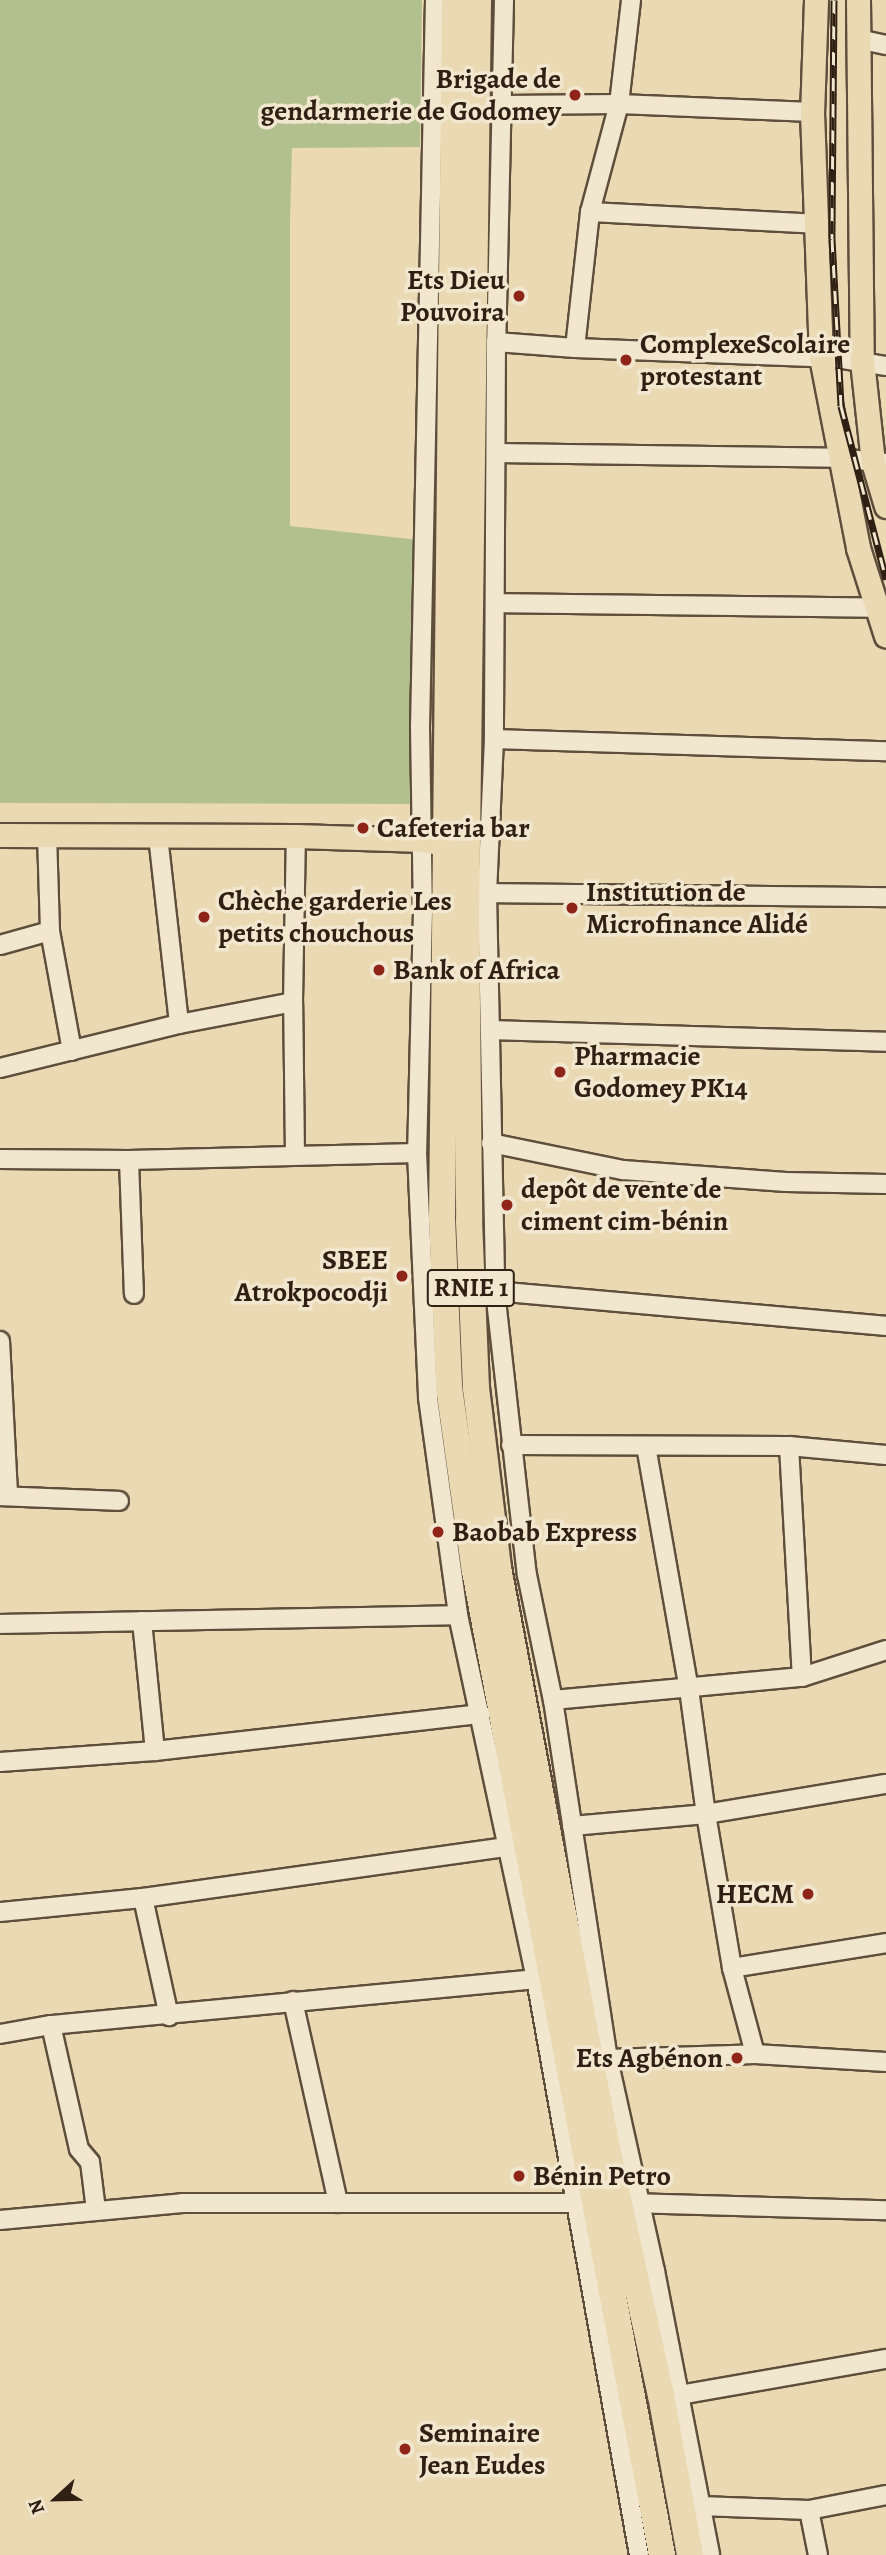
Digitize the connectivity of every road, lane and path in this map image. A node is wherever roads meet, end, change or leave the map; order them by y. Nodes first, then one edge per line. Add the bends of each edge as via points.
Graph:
1 (435, 0) edge
2 (455, 0) edge
3 (478, 0) edge
4 (504, 0) edge
5 (631, 0) edge
6 (816, 0) edge
7 (858, 0) edge
8 (858, 39) junction
9 (886, 45) edge
10 (619, 104) junction
11 (503, 105) junction
12 (812, 112) junction
13 (590, 212) junction
14 (816, 224) junction
15 (496, 342) junction
16 (575, 348) junction
17 (821, 357) junction
18 (862, 361) junction
19 (886, 366) edge
20 (496, 453) junction
21 (839, 458) junction
22 (880, 463) edge
23 (886, 506) edge
24 (495, 603) junction
25 (881, 608) edge
26 (886, 636) edge
27 (494, 739) junction
28 (886, 751) edge
29 (0, 835) edge
30 (47, 835) junction
31 (158, 836) junction
32 (296, 836) junction
33 (434, 842) junction
34 (487, 893) junction
35 (886, 897) edge
36 (50, 931) junction
37 (0, 946) edge
38 (292, 1002) junction
39 (178, 1024) junction
40 (490, 1030) junction
41 (886, 1042) edge
42 (72, 1051) junction
43 (0, 1068) edge
44 (491, 1143) junction
45 (417, 1153) junction
46 (295, 1155) junction
47 (0, 1159) edge
48 (129, 1160) junction
49 (886, 1184) edge
50 (495, 1291) junction
51 (134, 1294) dead end
52 (886, 1326) edge
53 (0, 1341) edge
54 (511, 1446) junction
55 (789, 1446) junction
56 (646, 1447) junction
57 (886, 1455) edge
58 (4, 1496) edge
59 (119, 1501) dead end
60 (458, 1615) junction
61 (142, 1621) junction
62 (0, 1624) edge
63 (886, 1650) edge
64 (802, 1677) junction
65 (690, 1689) junction
66 (553, 1700) junction
67 (481, 1714) junction
68 (155, 1751) junction
69 (0, 1762) edge
70 (886, 1784) edge
71 (706, 1814) junction
72 (572, 1826) junction
73 (508, 1847) junction
74 (143, 1898) junction
75 (0, 1912) edge
76 (886, 1943) edge
77 (732, 1968) junction
78 (536, 1979) junction
79 (293, 2001) junction
80 (169, 2016) junction
81 (51, 2025) junction
82 (0, 2034) edge
83 (755, 2054) junction
84 (608, 2059) junction
85 (886, 2062) edge
86 (338, 2203) junction
87 (608, 2203) junction
88 (96, 2210) junction
89 (886, 2210) edge
90 (0, 2220) edge
91 (886, 2359) edge
92 (679, 2395) junction
93 (886, 2495) edge
94 (700, 2506) junction
95 (809, 2510) junction
96 (639, 2555) edge
97 (662, 2555) edge
98 (691, 2555) edge
99 (710, 2555) edge
100 (818, 2555) edge

1 - 33 street via 420,726
2 - 33 highway, RNIE 1
3 - 87 highway, RNIE 1 via 466,911 469,1222 476,1388 498,1568
4 - 11 street
5 - 10 street
6 - 12 main road
7 - 8 main road
8 - 9 street
8 - 18 main road
10 - 11 street
10 - 12 street
10 - 13 street
11 - 15 street
12 - 14 main road
13 - 14 street
13 - 16 street
14 - 17 main road
15 - 16 street
15 - 20 street
16 - 17 street
17 - 18 street
17 - 21 main road
18 - 19 street
18 - 22 main road
20 - 21 street
20 - 24 street
21 - 22 street
21 - 25 main road via 858,548
22 - 23 main road
24 - 25 street
24 - 27 street
25 - 26 main road
27 - 28 street
27 - 34 street
29 - 30 main road
30 - 31 main road
30 - 36 street
31 - 32 main road
31 - 39 street
32 - 33 main road
32 - 38 street
33 - 45 street
33 - 87 highway, RNIE 1 via 442,1218 454,1437 478,1584
34 - 35 street
34 - 40 street
36 - 37 street
36 - 42 street
38 - 39 street
38 - 46 street
39 - 42 street
40 - 41 street
40 - 44 street
42 - 43 street
44 - 49 street via 623,1170
44 - 50 street
45 - 46 street
45 - 60 street via 428,1398
46 - 48 street
47 - 48 street
48 - 51 street
50 - 52 street
50 - 54 street
53 - 58 street
54 - 56 street
54 - 66 street via 527,1575
55 - 56 street
55 - 57 street
55 - 64 street
56 - 65 street
58 - 59 street
60 - 61 street
60 - 67 street
61 - 62 street
61 - 68 street
63 - 64 street
64 - 65 street
65 - 66 street
65 - 71 street
66 - 72 street
67 - 68 street
67 - 73 street
68 - 69 street
70 - 71 street
71 - 72 street
71 - 77 street
72 - 84 street
73 - 74 street
73 - 78 street
74 - 75 street
74 - 80 street
76 - 77 street
77 - 83 street
78 - 79 street
78 - 87 street
79 - 80 street
79 - 86 street
80 - 81 street
81 - 82 street
81 - 88 street via 79,2149 90,2162
83 - 84 street
83 - 85 street
84 - 87 street
86 - 87 street
86 - 88 street via 182,2203
87 - 89 street
87 - 92 street
87 - 96 street
87 - 97 highway, RNIE 1
87 - 98 highway, RNIE 1 via 661,2395
88 - 90 street
91 - 92 street
92 - 94 street
93 - 95 street
94 - 95 street
94 - 99 street
95 - 100 street

